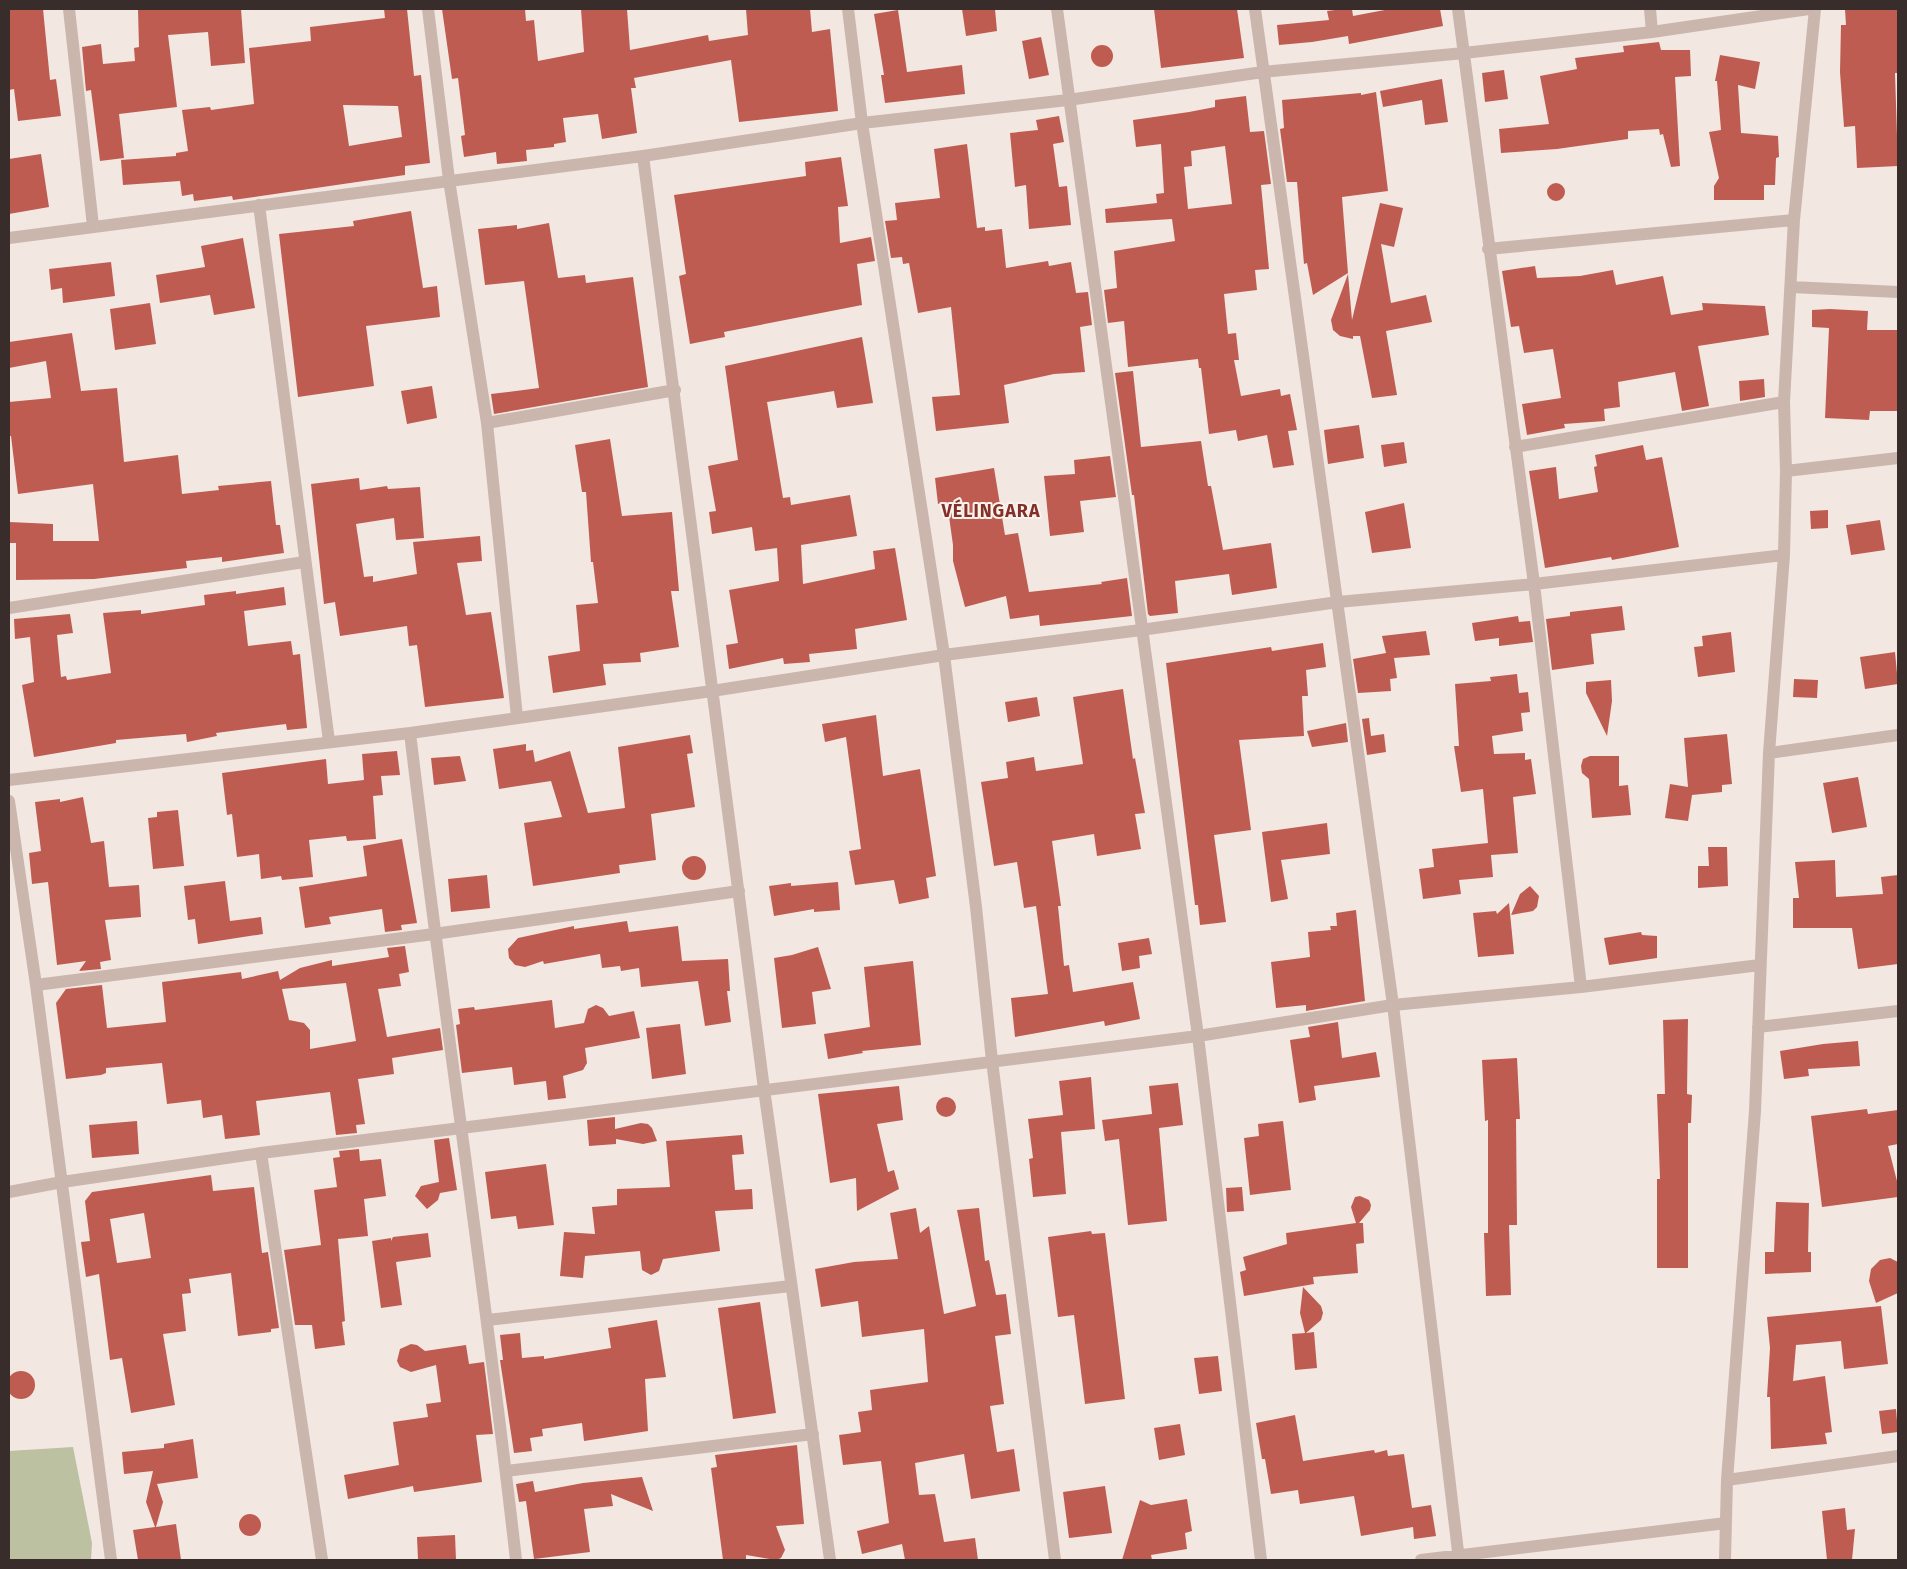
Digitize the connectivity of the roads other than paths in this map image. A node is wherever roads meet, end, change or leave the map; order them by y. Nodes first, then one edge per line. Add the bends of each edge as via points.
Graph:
1 (69, 9) edge
2 (428, 9) edge
3 (848, 9) edge
4 (1057, 9) edge
5 (1255, 9) edge
6 (1458, 9) edge
7 (1650, 9) edge
8 (1809, 9) edge
9 (1815, 9) edge
10 (1652, 32) junction
11 (1464, 53) junction
12 (1263, 72) junction
13 (1068, 100) junction
14 (862, 123) junction
15 (643, 156) junction
16 (449, 180) junction
17 (259, 205) junction
18 (1794, 220) junction
19 (93, 226) junction
20 (9, 238) edge
21 (1488, 249) junction
22 (1791, 287) junction
23 (1898, 292) edge
24 (675, 390) junction
25 (1784, 402) junction
26 (487, 423) junction
27 (1515, 447) junction
28 (1898, 458) edge
29 (1786, 471) junction
30 (1784, 555) junction
31 (304, 562) junction
32 (1534, 584) junction
33 (1338, 602) junction
34 (9, 608) edge
35 (1141, 630) junction
36 (944, 655) junction
37 (712, 691) junction
38 (517, 717) junction
39 (410, 733) junction
40 (1898, 736) edge
41 (329, 741) junction
42 (1769, 753) junction
43 (9, 780) edge
44 (9, 801) edge
45 (738, 891) junction
46 (434, 934) junction
47 (1760, 965) junction
48 (36, 985) junction
49 (1581, 987) junction
50 (1393, 1005) junction
51 (1898, 1011) edge
52 (1758, 1027) junction
53 (1198, 1036) junction
54 (992, 1061) junction
55 (764, 1089) junction
56 (462, 1126) junction
57 (261, 1153) junction
58 (62, 1182) junction
59 (9, 1192) edge
60 (791, 1286) junction
61 (487, 1320) junction
62 (813, 1434) junction
63 (1898, 1456) edge
64 (506, 1471) junction
65 (1727, 1480) junction
66 (1726, 1522) junction
67 (1458, 1558) edge
68 (111, 1560) edge
69 (322, 1560) edge
70 (516, 1560) edge
71 (830, 1560) edge
72 (1055, 1560) edge
73 (1261, 1560) edge
74 (1420, 1560) edge
75 (1725, 1560) edge

1 - 19 street
2 - 16 street
3 - 14 street
4 - 13 street
5 - 12 street
6 - 11 street
7 - 10 street
8 - 10 street
9 - 18 street
10 - 11 street
11 - 12 street
11 - 21 street
12 - 13 street
12 - 33 street
13 - 14 street
13 - 35 street
14 - 15 street
14 - 36 street
15 - 16 street
15 - 24 street
16 - 17 street
16 - 26 street
17 - 19 street
17 - 31 street
18 - 21 street
18 - 22 street
19 - 20 street
21 - 27 street
22 - 23 street
22 - 25 street
24 - 26 street
24 - 37 street
25 - 27 street
25 - 29 street
26 - 38 street
27 - 32 street
28 - 29 street
29 - 30 street
30 - 32 street
30 - 42 street
31 - 34 street
31 - 41 street
32 - 33 street
32 - 49 street
33 - 35 street
33 - 50 street
35 - 36 street
35 - 53 street
36 - 37 street
36 - 54 street
37 - 38 street
37 - 45 street
38 - 39 street
39 - 41 street
39 - 46 street
40 - 42 street
41 - 43 street
42 - 47 street
44 - 48 street
45 - 46 street
45 - 55 street
46 - 48 street
46 - 56 street
47 - 49 street
47 - 52 street
48 - 58 street
49 - 50 street
50 - 53 street
50 - 67 street
51 - 52 street
52 - 65 street via 1755,1111
53 - 54 street
53 - 73 street
54 - 55 street
54 - 72 street
55 - 56 street
55 - 60 street
56 - 57 street
56 - 61 street
57 - 58 street
57 - 69 street
58 - 59 street
58 - 68 street
60 - 61 street
60 - 62 street
61 - 64 street
62 - 64 street
62 - 71 street
63 - 65 street
64 - 70 street
65 - 66 street
66 - 67 street
66 - 75 street
67 - 74 street

